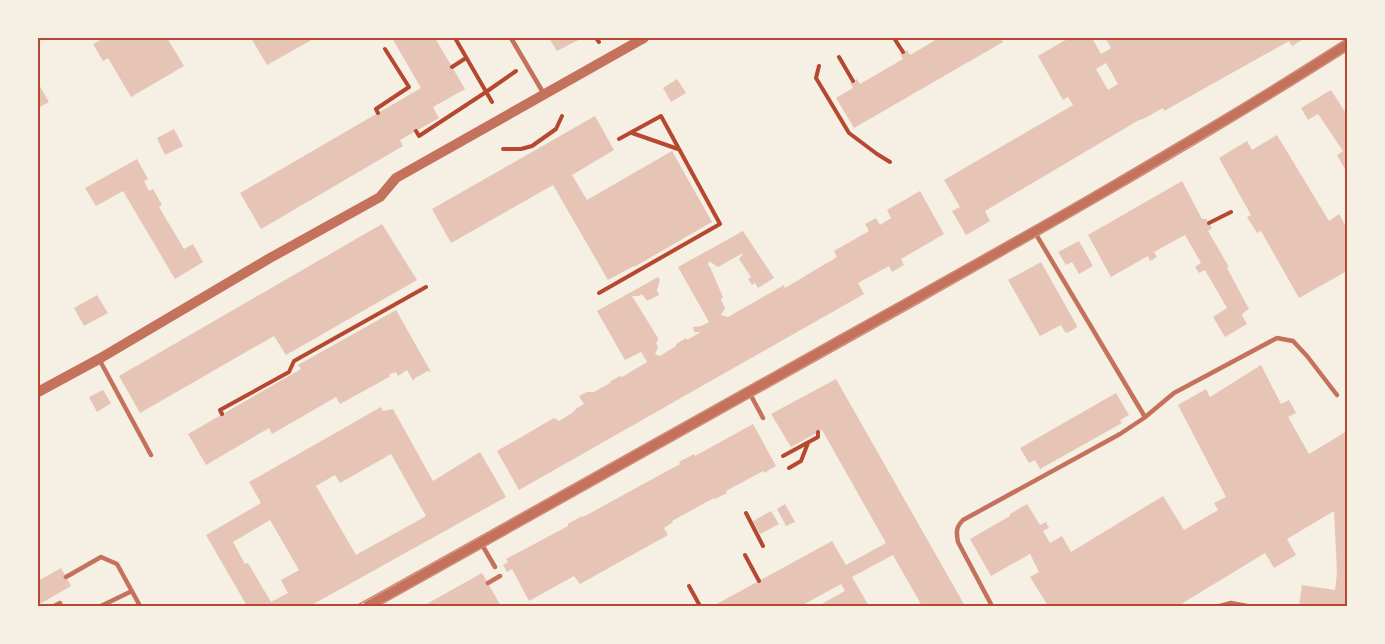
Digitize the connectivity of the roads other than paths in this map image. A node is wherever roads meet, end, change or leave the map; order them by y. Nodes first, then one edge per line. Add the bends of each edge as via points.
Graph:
1 (511, 38) edge
2 (644, 38) edge
3 (1347, 44) edge
4 (544, 94) junction
5 (1034, 231) junction
6 (99, 359) junction
7 (38, 392) edge
8 (749, 392) junction
9 (1336, 395) dead end
10 (1145, 417) junction
11 (763, 418) dead end
12 (151, 454) dead end
13 (481, 543) junction
14 (495, 567) dead end
15 (500, 576) dead end
16 (66, 577) dead end
17 (488, 583) dead end
18 (132, 591) junction
19 (54, 606) edge
20 (62, 606) edge
21 (101, 606) edge
22 (140, 606) edge
23 (368, 606) edge
24 (992, 606) edge
25 (1220, 606) edge
26 (1248, 606) edge

1 - 4 lane
2 - 4 street
3 - 5 street via 1191,141
4 - 6 street via 396,178 380,197
5 - 8 street
5 - 10 lane
6 - 7 street
6 - 12 lane
8 - 11 lane
8 - 13 street
9 - 10 lane via 1293,341 1277,338 1174,393
10 - 24 lane via 963,520 957,527 958,542
13 - 14 lane
13 - 23 street
15 - 17 lane
16 - 18 lane via 100,557 117,564
18 - 21 lane
18 - 22 lane
19 - 20 lane
25 - 26 lane

